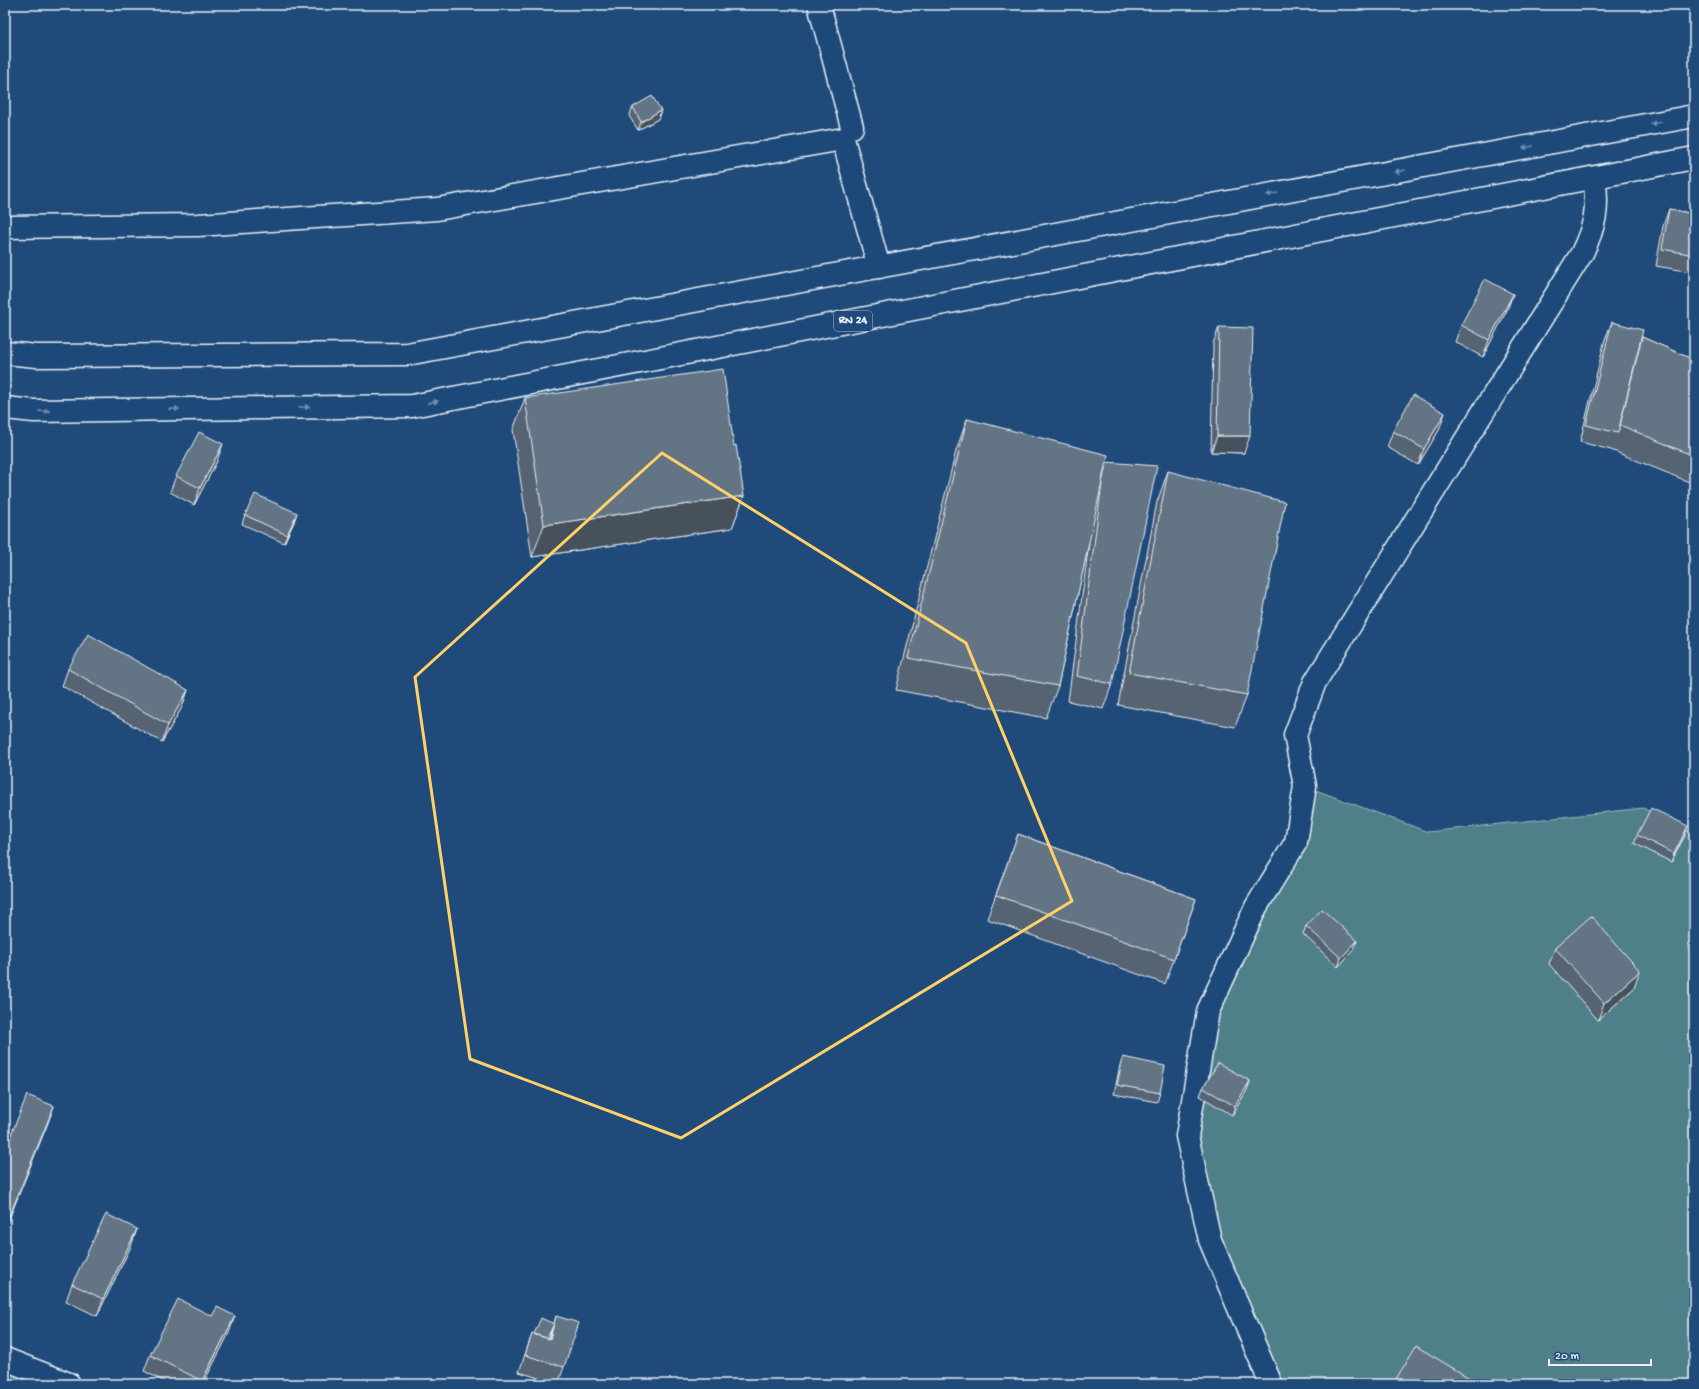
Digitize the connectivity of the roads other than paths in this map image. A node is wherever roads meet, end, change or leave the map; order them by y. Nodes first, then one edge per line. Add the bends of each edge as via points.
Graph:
1 (819, 5) edge
2 (1694, 116) edge
3 (852, 127) dead end
4 (1694, 158) edge
5 (1594, 178) junction
6 (5, 227) edge
7 (879, 267) junction
8 (5, 353) edge
9 (5, 408) edge
10 (5, 1359) edge
11 (39, 1379) edge
12 (69, 1384) edge
13 (1271, 1384) edge

1 - 3 main road
2 -> 7 main road
4 - 5 main road, RN 24
9 -> 5 main road, RN 24 via 34,411 412,406
5 - 13 main road via 1597,197 1596,217 1582,253 1315,682 1295,735 1305,786 1296,842 1256,907 1208,1011 1187,1136 1210,1240
6 - 7 main road via 198,225 437,209 843,139
7 - 8 main road via 407,354 37,356
10 - 11 main road
11 - 12 main road

